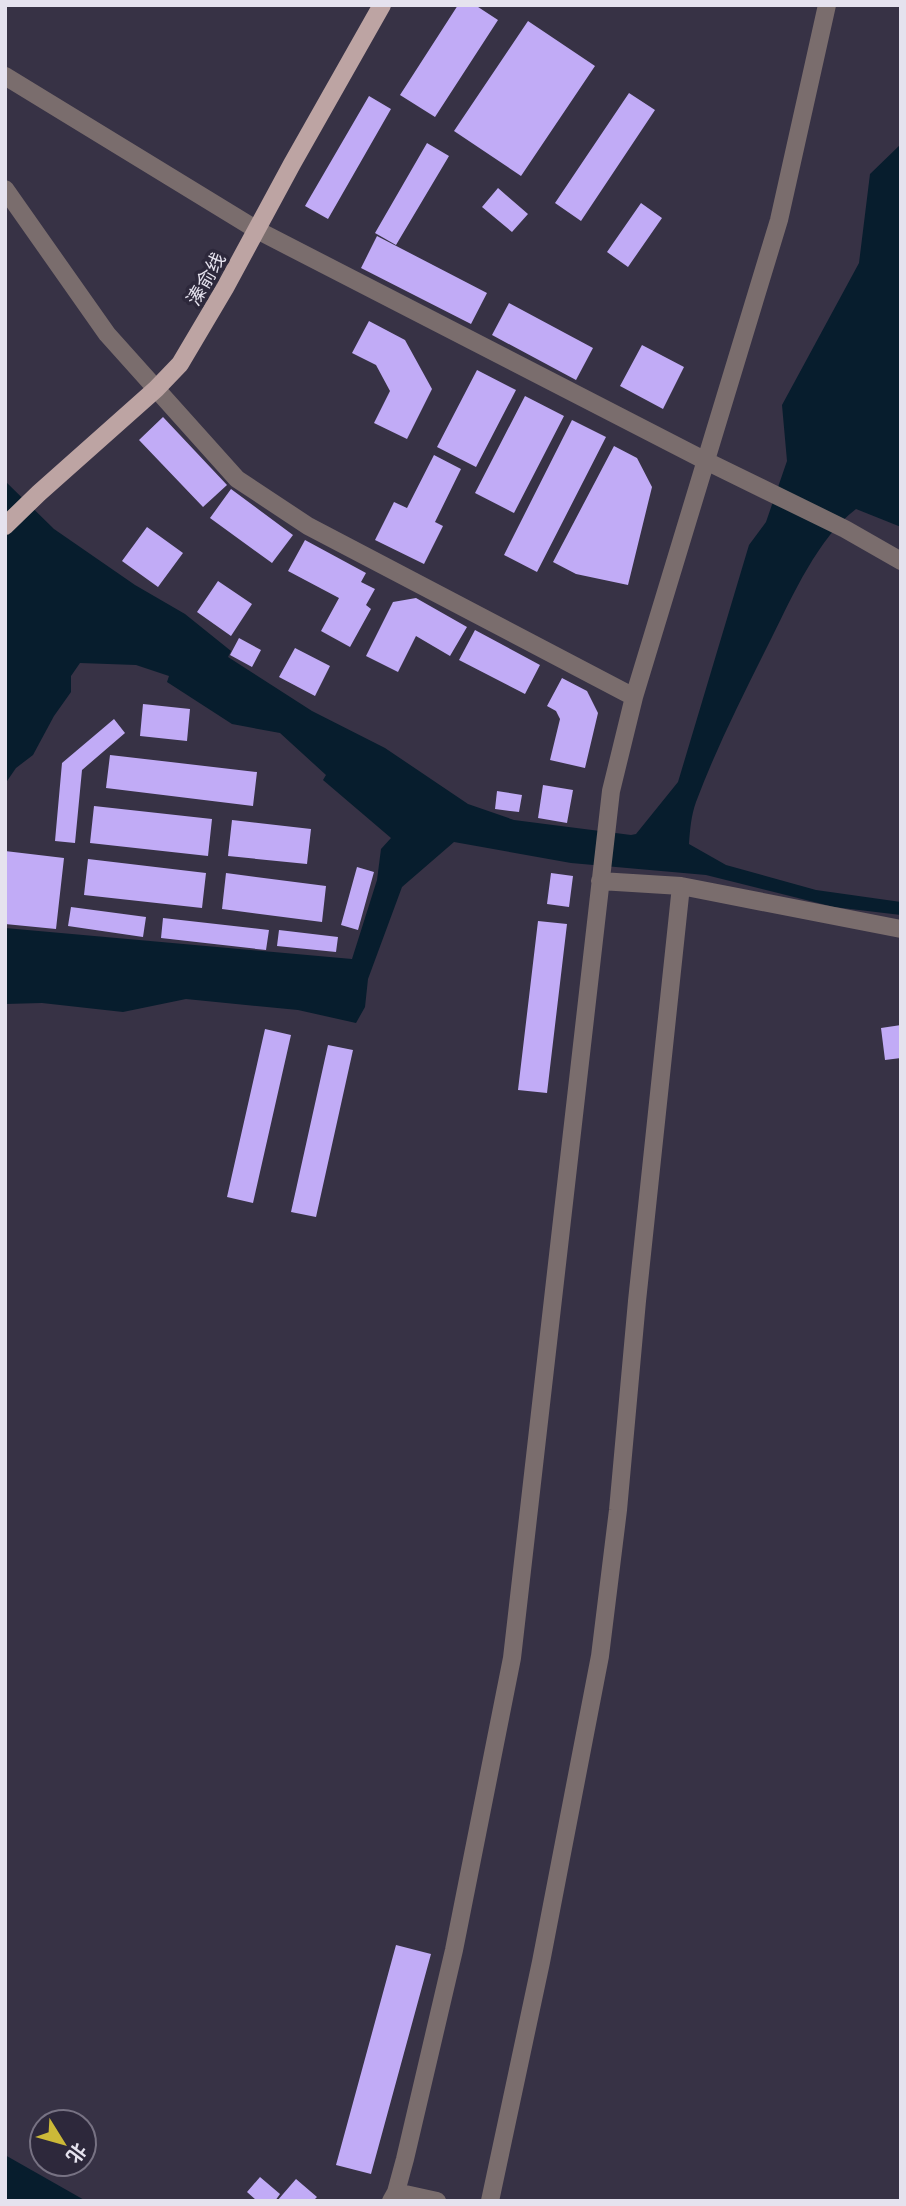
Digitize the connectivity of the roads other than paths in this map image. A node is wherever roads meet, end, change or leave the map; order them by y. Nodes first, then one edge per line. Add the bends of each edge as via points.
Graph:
1 (383, 5) edge
2 (827, 5) edge
3 (5, 76) edge
4 (5, 188) edge
5 (257, 230) junction
6 (156, 389) junction
7 (704, 460) junction
8 (5, 526) edge
9 (901, 561) edge
10 (634, 697) junction
11 (600, 881) junction
12 (681, 886) junction
13 (901, 929) edge
14 (393, 2197) edge
15 (437, 2201) edge
16 (490, 2201) edge

1 - 5 main road, 溱俞线
2 - 7 street via 779,220
3 - 5 street
4 - 6 street via 107,334
5 - 6 main road, 溱俞线 via 180,364
5 - 7 street
6 - 8 main road, 溱俞线
6 - 10 street via 237,479 308,526
7 - 9 street
7 - 10 street
10 - 11 street via 611,791
11 - 12 street
11 - 14 street via 512,1658 454,1950
12 - 13 street
12 - 16 street via 600,1656
14 - 15 street

